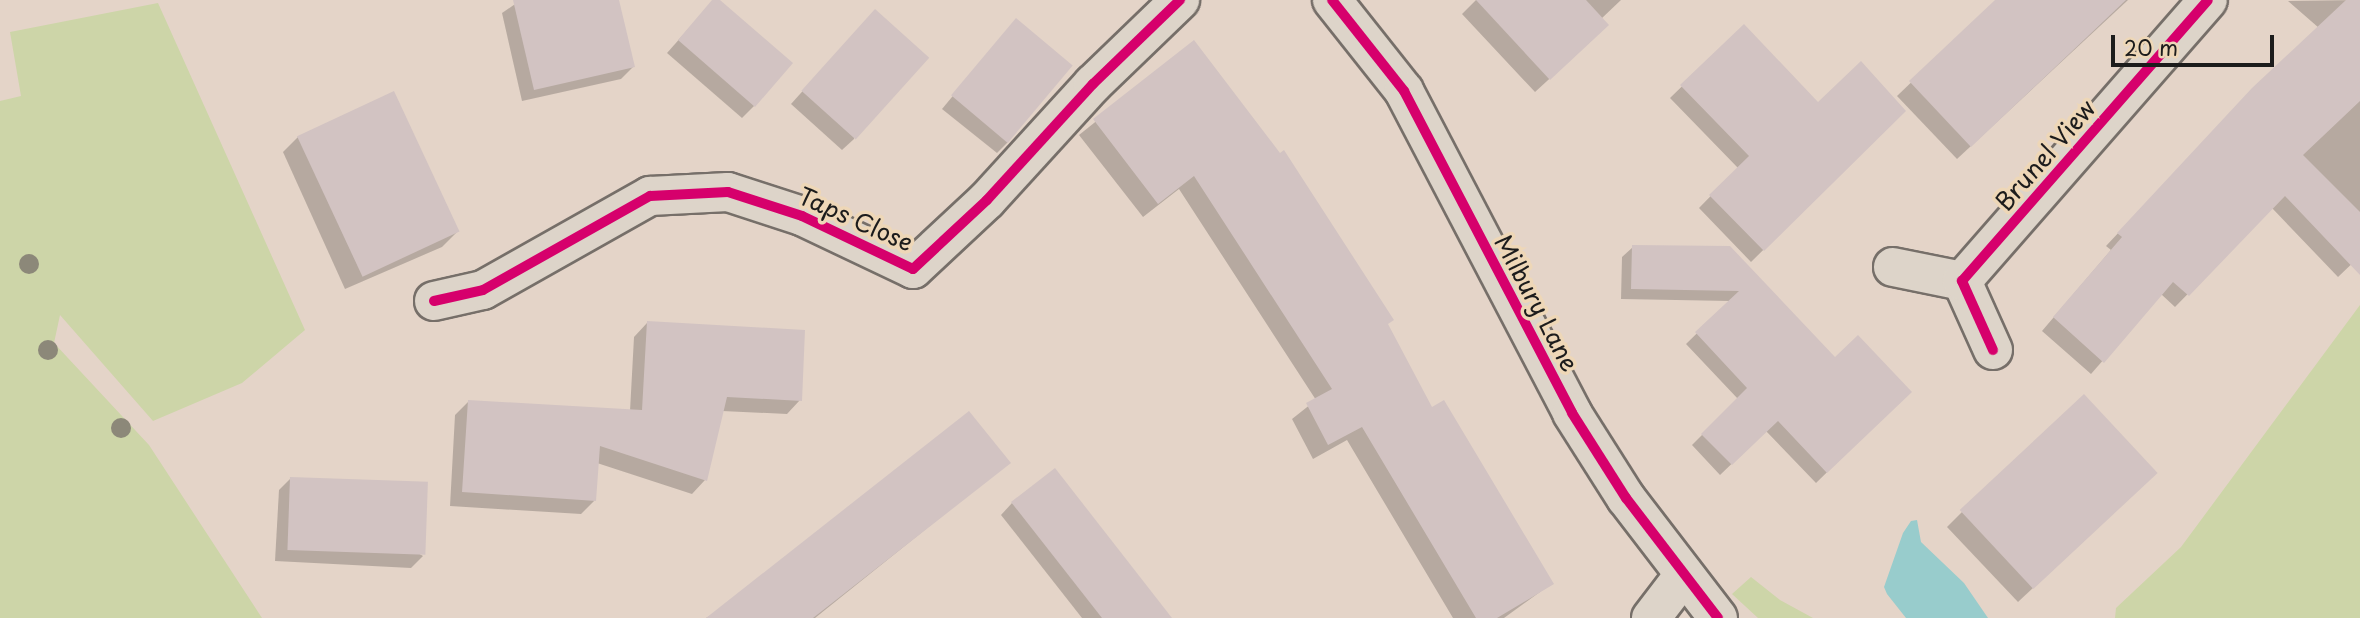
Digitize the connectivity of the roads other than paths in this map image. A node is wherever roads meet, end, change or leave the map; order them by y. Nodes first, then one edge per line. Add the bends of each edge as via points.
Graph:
1 (1180, 0) edge
2 (2208, 0) edge
3 (1338, 1) edge
4 (1893, 267) dead end
5 (1962, 281) junction
6 (434, 301) dead end
7 (1993, 350) dead end
8 (1684, 575) junction
9 (1651, 618) edge
10 (1718, 618) edge

1 - 6 street, Taps Close via 1093,84 987,200 913,269 802,216 728,192 650,196 483,290
2 - 5 street, Brunel View
3 - 8 street, Milbury Lane via 1404,91 1572,413 1626,498
4 - 5 street
5 - 7 street
8 - 9 street
8 - 10 street, Milbury Lane

